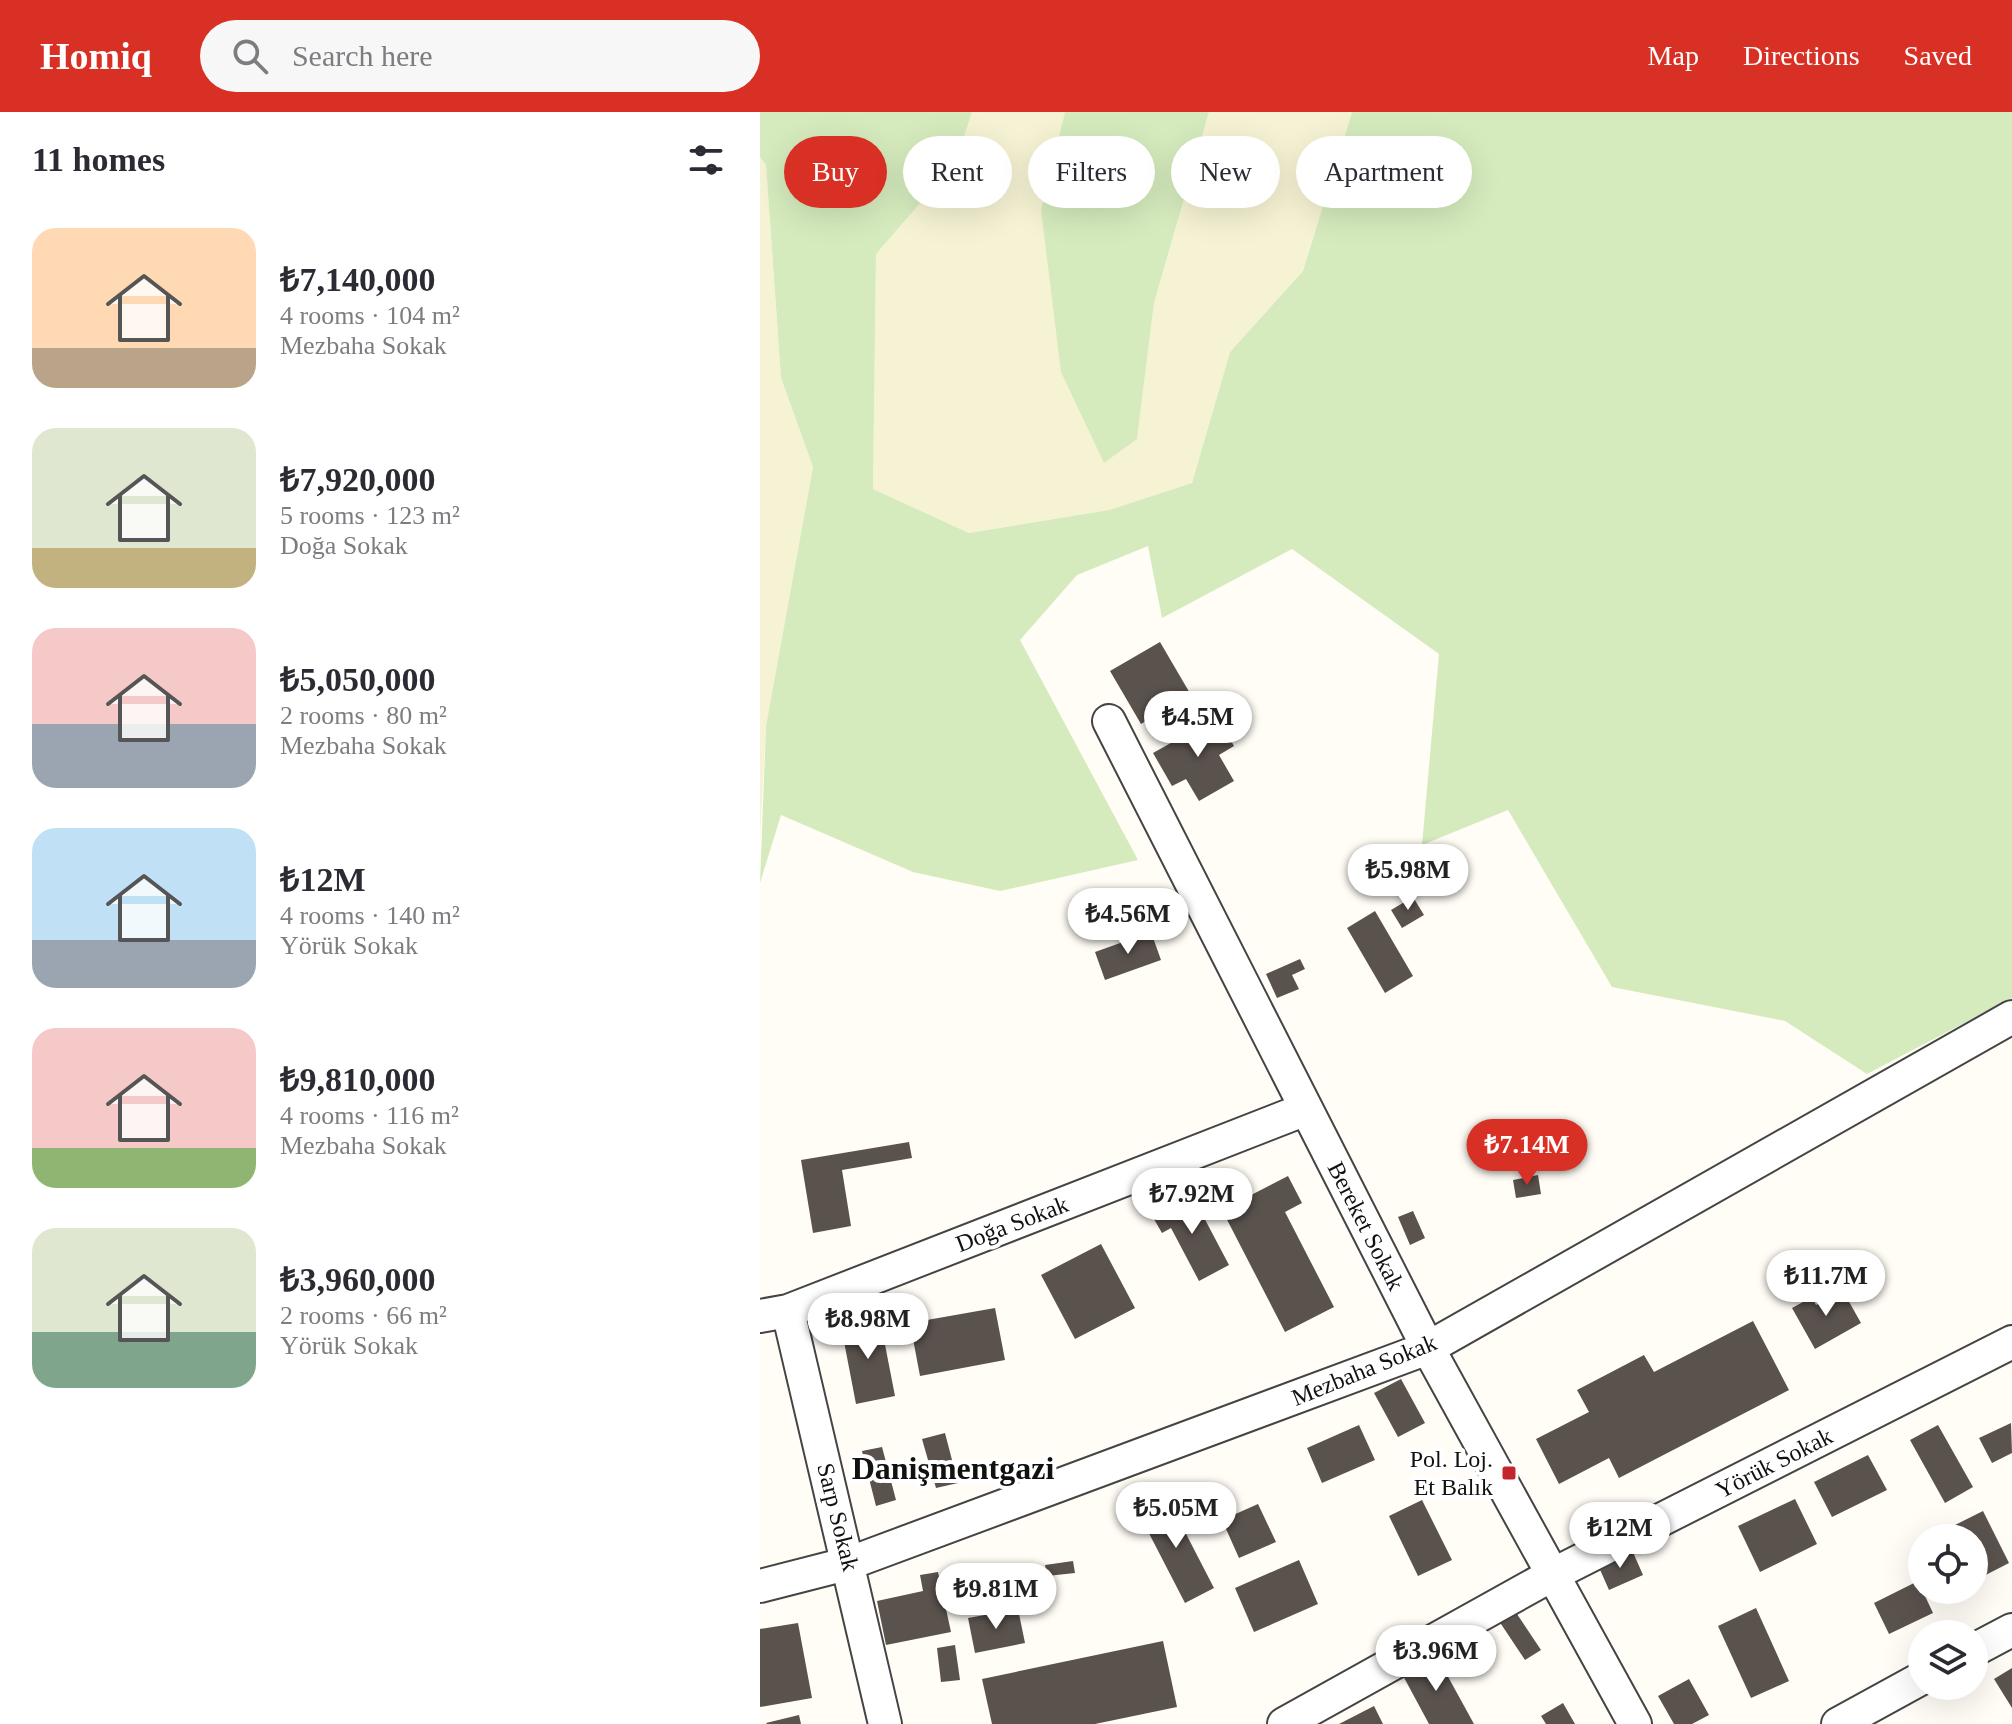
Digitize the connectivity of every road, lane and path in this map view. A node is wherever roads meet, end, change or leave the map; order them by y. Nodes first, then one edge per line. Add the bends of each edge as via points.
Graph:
1 (1109, 721) dead end
2 (2012, 1017) edge
3 (1306, 1109) junction
4 (774, 1313) edge
5 (2012, 1342) edge
6 (1428, 1348) junction
7 (850, 1563) junction
8 (1550, 1576) junction
9 (760, 1586) edge
10 (2012, 1630) edge
11 (1988, 1643) edge
12 (1908, 1686) edge
13 (885, 1724) edge
14 (1284, 1724) edge
15 (1635, 1724) edge
16 (1838, 1724) edge

1 - 3 street, Bereket Sokak
2 - 6 street, Mezbaha Sokak
3 - 4 street, Doğa Sokak
3 - 6 street, Bereket Sokak
4 - 7 street, Sarp Sokak
5 - 8 street, Yörük Sokak
6 - 7 street, Mezbaha Sokak
6 - 8 street, Bereket Sokak
7 - 9 street, Mezbaha Sokak
7 - 13 street, Sarp Sokak
8 - 14 street, Yörük Sokak
8 - 15 street, Bereket Sokak
10 - 11 street
12 - 16 street

